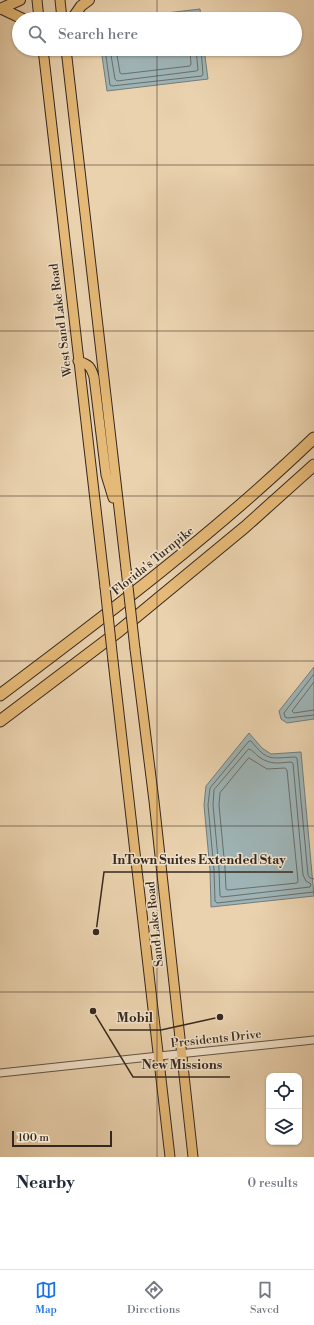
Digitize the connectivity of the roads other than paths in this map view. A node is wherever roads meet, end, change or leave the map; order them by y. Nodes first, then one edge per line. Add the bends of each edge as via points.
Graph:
1 (20, 0) edge
2 (37, 0) edge
3 (60, 0) edge
4 (89, 0) edge
5 (1, 9) edge
6 (38, 12) edge
7 (61, 12) edge
8 (77, 12) edge
9 (12, 14) edge
10 (43, 56) edge
11 (67, 56) edge
12 (78, 361) junction
13 (314, 438) edge
14 (314, 464) edge
15 (120, 521) junction
16 (105, 587) joint
17 (0, 695) edge
18 (0, 721) edge
19 (314, 1040) edge
20 (182, 1054) junction
21 (159, 1056) junction
22 (0, 1073) edge
23 (170, 1157) edge
24 (193, 1157) edge

1 - 5 highway
2 - 6 main road
3 - 7 main road
4 - 8 highway
5 - 9 highway
10 - 12 main road, West Sand Lake Road
11 - 15 main road
12 - 15 main road via 89,365 92,370 106,475
12 - 16 main road, West Sand Lake Road
13 - 17 highway, Florida's Turnpike via 182,556
14 - 18 highway via 240,532 119,631
15 - 20 main road, Sand Lake Road, bridge
16 - 21 main road, Sand Lake Road, bridge
19 - 20 street, Presidents Drive
20 - 21 street, Presidents Drive
20 - 24 main road, Sand Lake Road
21 - 22 street, Presidents Drive
21 - 23 main road, Sand Lake Road

